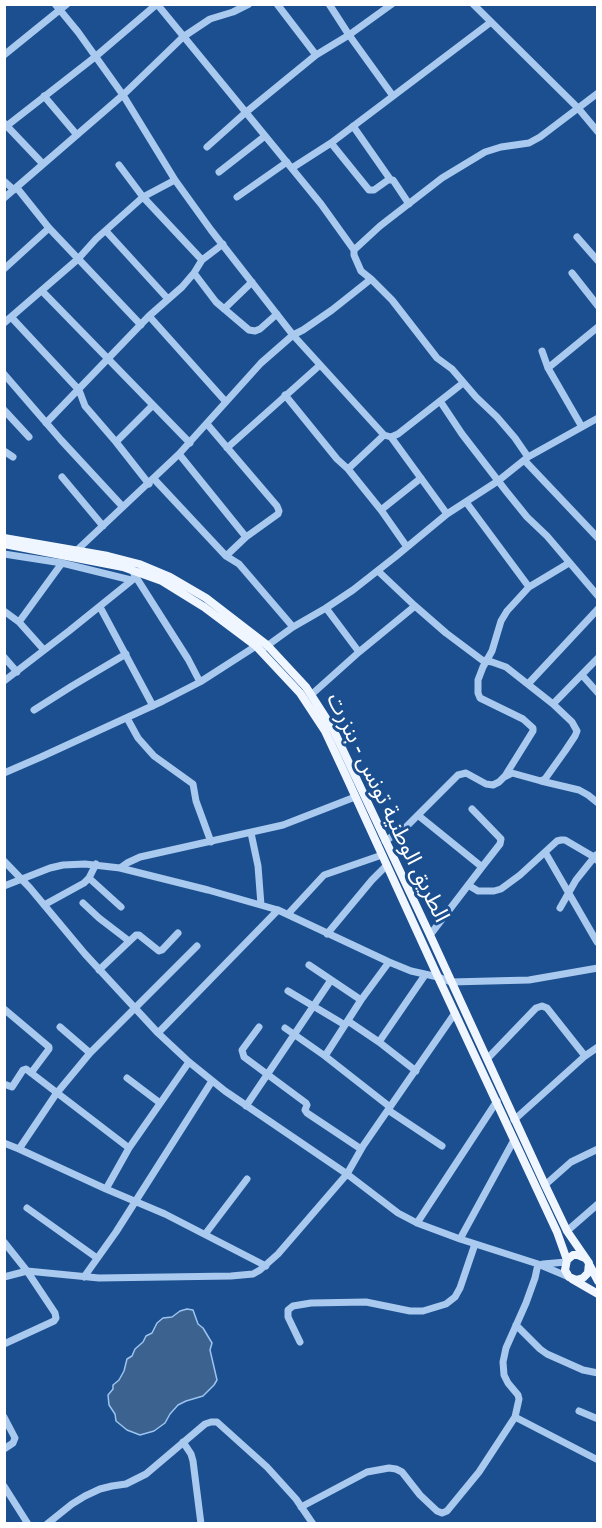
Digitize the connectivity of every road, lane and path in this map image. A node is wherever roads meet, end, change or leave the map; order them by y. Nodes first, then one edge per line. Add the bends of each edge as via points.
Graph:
1 (67, 4) edge
2 (249, 4) edge
3 (278, 4) edge
4 (329, 4) edge
5 (392, 4) edge
6 (473, 4) edge
7 (57, 8) edge
8 (491, 22) junction
9 (349, 35) junction
10 (183, 37) junction
11 (316, 55) junction
12 (4, 56) edge
13 (95, 57) junction
14 (597, 93) edge
15 (123, 95) junction
16 (44, 96) junction
17 (393, 96) junction
18 (578, 108) junction
19 (245, 113) junction
20 (5, 126) edge
21 (353, 126) junction
22 (597, 132) edge
23 (77, 135) junction
24 (265, 136) junction
25 (331, 143) junction
26 (207, 147) dead end
27 (43, 165) junction
28 (119, 165) dead end
29 (289, 165) junction
30 (219, 172) dead end
31 (390, 179) junction
32 (175, 180) junction
33 (4, 181) edge
34 (15, 189) junction
35 (143, 197) junction
36 (237, 197) dead end
37 (4, 198) edge
38 (409, 204) junction
39 (48, 228) junction
40 (106, 231) junction
41 (577, 237) dead end
42 (223, 244) junction
43 (354, 250) junction
44 (78, 259) junction
45 (202, 260) junction
46 (597, 261) edge
47 (4, 269) edge
48 (194, 273) junction
49 (572, 273) dead end
50 (370, 279) junction
51 (252, 282) junction
52 (42, 291) junction
53 (168, 299) junction
54 (597, 306) edge
55 (224, 309) junction
56 (277, 314) junction
57 (149, 316) junction
58 (12, 318) junction
59 (4, 323) edge
60 (141, 325) junction
61 (597, 327) edge
62 (293, 335) junction
63 (542, 351) dead end
64 (109, 359) junction
65 (320, 365) junction
66 (548, 368) junction
67 (4, 374) edge
68 (464, 383) junction
69 (79, 390) junction
70 (285, 395) junction
71 (440, 401) junction
72 (226, 402) junction
73 (153, 405) junction
74 (4, 410) edge
75 (597, 418) edge
76 (46, 423) junction
77 (207, 424) junction
78 (582, 427) junction
79 (29, 436) dead end
80 (388, 436) junction
81 (116, 442) junction
82 (190, 443) junction
83 (227, 448) junction
84 (4, 451) edge
85 (179, 454) junction
86 (14, 457) dead end
87 (527, 459) junction
88 (348, 469) junction
89 (62, 477) dead end
90 (421, 478) junction
91 (151, 481) junction
92 (498, 481) junction
93 (466, 502) junction
94 (123, 507) junction
95 (381, 510) junction
96 (447, 514) junction
97 (103, 526) junction
98 (246, 537) junction
99 (4, 538) edge
100 (597, 538) edge
101 (4, 544) edge
102 (407, 548) junction
103 (75, 553) junction
104 (4, 554) edge
105 (226, 556) junction
106 (62, 563) junction
107 (569, 563) junction
108 (378, 571) junction
109 (132, 575) junction
110 (529, 587) junction
111 (597, 596) edge
112 (415, 606) junction
113 (100, 607) junction
114 (326, 608) junction
115 (597, 609) edge
116 (4, 611) edge
117 (19, 622) junction
118 (292, 627) junction
119 (267, 645) junction
120 (258, 649) junction
121 (44, 650) junction
122 (359, 652) junction
123 (126, 654) junction
124 (4, 657) edge
125 (597, 658) edge
126 (486, 661) junction
127 (17, 672) junction
128 (582, 675) junction
129 (4, 681) edge
130 (200, 682) junction
131 (528, 684) junction
132 (597, 693) edge
133 (311, 695) junction
134 (553, 704) junction
135 (153, 706) junction
136 (34, 711) dead end
137 (127, 718) junction
138 (4, 773) edge
139 (504, 777) junction
140 (542, 781) junction
141 (355, 797) junction
142 (597, 803) edge
143 (472, 809) dead end
144 (419, 816) junction
145 (251, 833) junction
146 (385, 841) junction
147 (211, 842) junction
148 (545, 852) junction
149 (382, 855) junction
150 (596, 857) edge
151 (4, 861) edge
152 (96, 864) junction
153 (387, 865) junction
154 (482, 867) junction
155 (120, 868) junction
156 (88, 878) junction
157 (22, 879) junction
158 (468, 885) junction
159 (4, 886) edge
160 (569, 893) junction
161 (83, 903) dead end
162 (44, 905) junction
163 (261, 905) junction
164 (121, 907) dead end
165 (560, 908) dead end
166 (278, 910) junction
167 (288, 914) junction
168 (178, 933) dead end
169 (327, 934) junction
170 (430, 935) junction
171 (129, 941) junction
172 (597, 942) edge
173 (197, 946) dead end
174 (388, 962) junction
175 (309, 965) dead end
176 (597, 968) edge
177 (99, 970) junction
178 (425, 975) junction
179 (438, 977) junction
180 (331, 980) junction
181 (451, 982) junction
182 (288, 991) dead end
183 (361, 1000) junction
184 (314, 1006) junction
185 (135, 1008) junction
186 (4, 1009) edge
187 (456, 1012) junction
188 (347, 1023) junction
189 (60, 1027) dead end
190 (259, 1027) dead end
191 (285, 1028) dead end
192 (158, 1033) junction
193 (295, 1035) junction
194 (379, 1042) junction
195 (597, 1047) edge
196 (90, 1053) junction
197 (325, 1056) junction
198 (585, 1056) junction
199 (487, 1059) junction
200 (189, 1062) junction
201 (416, 1071) junction
202 (31, 1073) junction
203 (266, 1074) junction
204 (127, 1078) dead end
205 (212, 1081) junction
206 (4, 1084) edge
207 (56, 1094) junction
208 (497, 1101) junction
209 (160, 1103) junction
210 (246, 1106) junction
211 (389, 1109) junction
212 (514, 1120) junction
213 (514, 1140) junction
214 (4, 1143) edge
215 (442, 1146) dead end
216 (129, 1148) junction
217 (19, 1149) junction
218 (361, 1149) junction
219 (597, 1149) edge
220 (346, 1174) junction
221 (247, 1179) dead end
222 (545, 1185) junction
223 (106, 1190) junction
224 (136, 1201) junction
225 (597, 1204) edge
226 (27, 1208) dead end
227 (417, 1223) junction
228 (567, 1231) junction
229 (206, 1233) junction
230 (460, 1239) junction
231 (4, 1242) edge
232 (475, 1244) junction
233 (97, 1258) junction
234 (566, 1261) junction
235 (587, 1262) junction
236 (538, 1264) junction
237 (266, 1266) junction
238 (27, 1272) junction
239 (4, 1277) edge
240 (84, 1277) junction
241 (570, 1278) junction
242 (597, 1281) edge
243 (597, 1294) edge
244 (516, 1325) junction
245 (300, 1342) dead end
246 (4, 1344) edge
247 (597, 1373) edge
248 (579, 1411) dead end
249 (4, 1417) edge
250 (515, 1417) junction
251 (597, 1419) edge
252 (183, 1442) junction
253 (4, 1449) edge
254 (597, 1460) edge
255 (4, 1486) edge
256 (302, 1507) junction
257 (28, 1524) edge
258 (47, 1524) edge
259 (201, 1524) edge
260 (313, 1524) edge

1 - 7 street
2 - 10 street via 210,19
3 - 11 street
4 - 9 street
5 - 9 street
6 - 8 street
7 - 12 street
7 - 13 street
8 - 17 street
8 - 18 street
9 - 11 street
9 - 17 street
10 - 13 street via 157,4
10 - 15 street
10 - 19 street
11 - 19 street
13 - 15 street
13 - 16 street
14 - 18 street
15 - 23 street
15 - 32 street
16 - 20 street
16 - 23 street
17 - 21 street
18 - 22 street
18 - 38 street via 529,143 485,152
19 - 24 street
19 - 26 street
20 - 27 street
21 - 25 street
21 - 31 street
23 - 27 street
24 - 29 street
24 - 30 street
25 - 29 street
25 - 31 street via 369,190
27 - 34 street
28 - 35 street
29 - 36 street
29 - 43 street
31 - 38 street
32 - 35 street
32 - 42 street
33 - 34 street
34 - 37 street
34 - 39 street
35 - 40 street
35 - 45 street
38 - 43 street
39 - 44 street
39 - 47 street
40 - 44 street
40 - 53 street
41 - 46 street
42 - 45 street
42 - 51 street
43 - 50 street via 361,271
44 - 52 street
44 - 60 street
45 - 48 street
48 - 53 street
48 - 55 street
49 - 54 street
50 - 62 street
50 - 68 street via 392,300 437,358
51 - 55 street
51 - 56 street
52 - 58 street
52 - 64 street
53 - 57 street
55 - 56 street via 252,331
56 - 62 street
57 - 60 street
57 - 72 street
58 - 59 street
58 - 69 street
60 - 64 street
61 - 66 street
62 - 65 street
62 - 72 street
63 - 66 street
64 - 69 street
64 - 73 street
65 - 70 street
65 - 80 street
66 - 78 street
67 - 76 street
68 - 71 street
68 - 87 street via 515,438
69 - 76 street
69 - 81 street via 85,406
70 - 83 street
70 - 88 street
71 - 80 street via 398,434
71 - 92 street
72 - 77 street
73 - 81 street
73 - 82 street
74 - 79 street
75 - 78 street
76 - 94 street
77 - 82 street
77 - 83 street
78 - 87 street
80 - 88 street
80 - 90 street
81 - 91 street
82 - 85 street
83 - 98 street via 279,511
84 - 86 street
85 - 91 street
85 - 98 street
87 - 92 street
87 - 100 street
88 - 95 street
89 - 97 street
90 - 95 street
90 - 96 street
91 - 94 street
91 - 105 street
92 - 93 street
92 - 107 street
93 - 96 street
93 - 110 street
94 - 97 street
95 - 102 street
96 - 102 street
97 - 103 street
98 - 105 street
99 - 103 main road, الطريق الوطنية تونس - بنزرت
101 - 103 main road, الطريق الوطنية تونس - بنزرت
102 - 108 street
103 - 109 main road, الطريق الوطنية تونس - بنزرت
103 - 119 main road, الطريق الوطنية تونس - بنزرت via 108,556 170,577 206,598
104 - 106 street
105 - 118 street via 239,564
106 - 109 street
106 - 117 street
107 - 110 street
107 - 111 street
108 - 112 street
108 - 114 street
109 - 113 street
109 - 120 main road, الطريق الوطنية تونس - بنزرت via 149,575 179,590
109 - 130 street
110 - 126 street via 501,621
112 - 122 street
112 - 126 street
113 - 121 street
113 - 123 street
114 - 118 street
114 - 122 street
115 - 131 street
116 - 117 street
117 - 121 street
118 - 119 street
119 - 120 street
119 - 133 main road, الطريق الوطنية تونس - بنزرت
120 - 130 street
120 - 141 main road, الطريق الوطنية تونس - بنزرت via 313,711
121 - 127 street
122 - 133 street
123 - 135 street
123 - 136 street
124 - 127 street
125 - 128 street
126 - 131 street via 506,667
126 - 139 street via 478,680 480,698 533,728
127 - 129 street
128 - 132 street
128 - 134 street
130 - 135 street
131 - 134 street
133 - 146 main road, الطريق الوطنية تونس - بنزرت via 333,729
134 - 140 street via 577,731
135 - 137 street
137 - 138 street
137 - 147 street via 149,751 193,784
139 - 140 street via 512,773
139 - 144 street via 493,785 466,773 458,776
140 - 142 street via 579,790
141 - 145 street
141 - 149 main road, الطريق الوطنية تونس - بنزرت
143 - 154 street via 501,839
144 - 146 street
144 - 154 street
145 - 147 street
145 - 163 street
146 - 170 main road, الطريق الوطنية تونس - بنزرت
147 - 155 street via 140,857
148 - 150 street via 563,839
148 - 158 street via 501,889 477,891
148 - 160 street
149 - 153 main road, الطريق الوطنية تونس - بنزرت
149 - 167 street via 324,874
150 - 160 street
151 - 157 street
152 - 155 street
152 - 156 street
152 - 157 street via 57,866
153 - 169 street
153 - 179 main road, الطريق الوطنية تونس - بنزرت
154 - 158 street
155 - 163 street
156 - 162 street
156 - 164 street
157 - 159 street
157 - 162 street
158 - 170 street
160 - 165 street
160 - 172 street
161 - 171 street
162 - 177 street
163 - 166 street
166 - 167 street
166 - 192 street
167 - 169 street
168 - 171 street via 159,951 139,935
169 - 174 street
170 - 181 main road, الطريق الوطنية تونس - بنزرت
171 - 177 street
173 - 185 street
174 - 178 street
174 - 183 street
175 - 180 street
176 - 181 street via 529,980
177 - 185 street
178 - 179 street
178 - 194 street
179 - 181 street
179 - 187 main road, الطريق الوطنية تونس - بنزرت
180 - 183 street
180 - 184 street
181 - 199 main road, الطريق الوطنية تونس - بنزرت
182 - 184 street
183 - 188 street
184 - 188 street
184 - 193 street
185 - 192 street
185 - 196 street
186 - 202 street via 49,1047
187 - 201 street
187 - 208 main road, الطريق الوطنية تونس - بنزرت
188 - 194 street
188 - 197 street
189 - 196 street
190 - 203 street via 242,1052
191 - 193 street
192 - 200 street
193 - 197 street
193 - 203 street
194 - 201 street
195 - 198 street
196 - 207 street
197 - 211 street
198 - 199 street via 542,1006
198 - 212 street
199 - 212 main road, الطريق الوطنية تونس - بنزرت
200 - 205 street
200 - 209 street
201 - 211 street
202 - 206 street via 25,1069 12,1087
202 - 207 street
203 - 210 street
203 - 218 street via 306,1102 307,1113
204 - 209 street
205 - 210 street
205 - 224 street
207 - 216 street
207 - 217 street
208 - 213 main road, الطريق الوطنية تونس - بنزرت
208 - 227 street
209 - 216 street
210 - 220 street
211 - 215 street
211 - 218 street
212 - 222 main road, الطريق الوطنية تونس - بنزرت
213 - 230 street
213 - 234 main road, الطريق الوطنية تونس - بنزرت via 557,1232
214 - 217 street
216 - 223 street
217 - 223 street
218 - 220 street
219 - 222 street via 571,1162
220 - 227 street
220 - 237 street
221 - 229 street
222 - 228 main road, الطريق الوطنية تونس - بنزرت
223 - 224 street
224 - 229 street
224 - 233 street
225 - 228 street
226 - 233 street
227 - 230 street
228 - 235 main road, الطريق الوطنية تونس - بنزرت
229 - 237 street
230 - 232 street
231 - 238 street
232 - 236 street
232 - 245 street via 460,1288 446,1304 423,1311 366,1302 293,1306 288,1317
233 - 240 street
234 - 235 main road via 573,1255 582,1256
234 - 236 street
234 - 241 main road via 565,1270
235 - 241 main road via 588,1273 583,1278
235 - 242 main road, الطريق الوطنية تونس - بنزرت
236 - 241 street
236 - 244 street
237 - 240 street via 253,1274 237,1276
238 - 239 street
238 - 240 street
238 - 246 street via 56,1315 55,1320
241 - 243 main road
244 - 247 street via 547,1354
244 - 250 street via 503,1362 507,1383 519,1399
248 - 251 street
249 - 253 street via 15,1438
250 - 254 street
250 - 256 street via 485,1464 447,1511 437,1511 402,1472 389,1468 367,1472
252 - 256 street via 205,1424 217,1422 267,1467
252 - 258 street via 146,1474 85,1496
252 - 259 street via 193,1461
255 - 257 street
256 - 260 street

